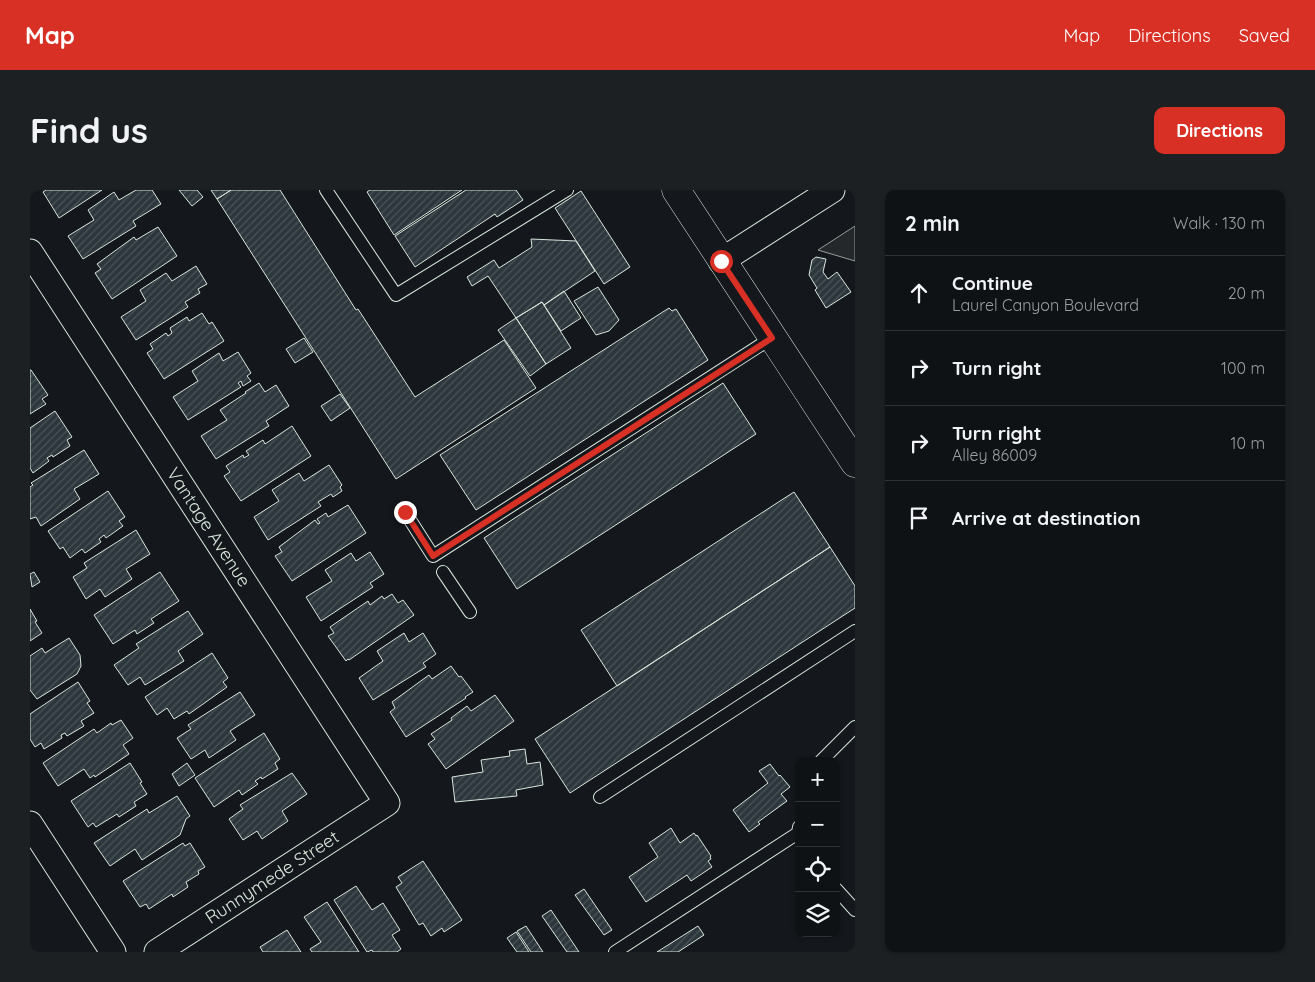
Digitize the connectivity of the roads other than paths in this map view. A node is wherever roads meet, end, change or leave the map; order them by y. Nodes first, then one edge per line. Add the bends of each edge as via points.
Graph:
1 (326, 190) edge
2 (568, 190) edge
3 (676, 190) edge
4 (832, 190) edge
5 (30, 252) edge
6 (721, 261) junction
7 (772, 338) junction
8 (855, 463) edge
9 (405, 512) dead end
10 (443, 572) dead end
11 (470, 612) dead end
12 (855, 631) edge
13 (855, 727) edge
14 (825, 757) edge
15 (600, 797) dead end
16 (387, 803) joint
17 (30, 824) edge
18 (795, 833) edge
19 (839, 892) edge
20 (855, 910) edge
21 (113, 952) edge
22 (157, 952) edge
23 (615, 952) edge

1 - 2 lane via 396,295
3 - 6 main road
4 - 6 street
5 - 16 street, Vantage Avenue
6 - 7 main road
7 - 8 main road
7 - 9 lane via 433,556
10 - 11 lane
12 - 15 lane
13 - 14 lane
16 - 22 street, Runnymede Street
17 - 21 street
18 - 23 lane
19 - 20 lane

